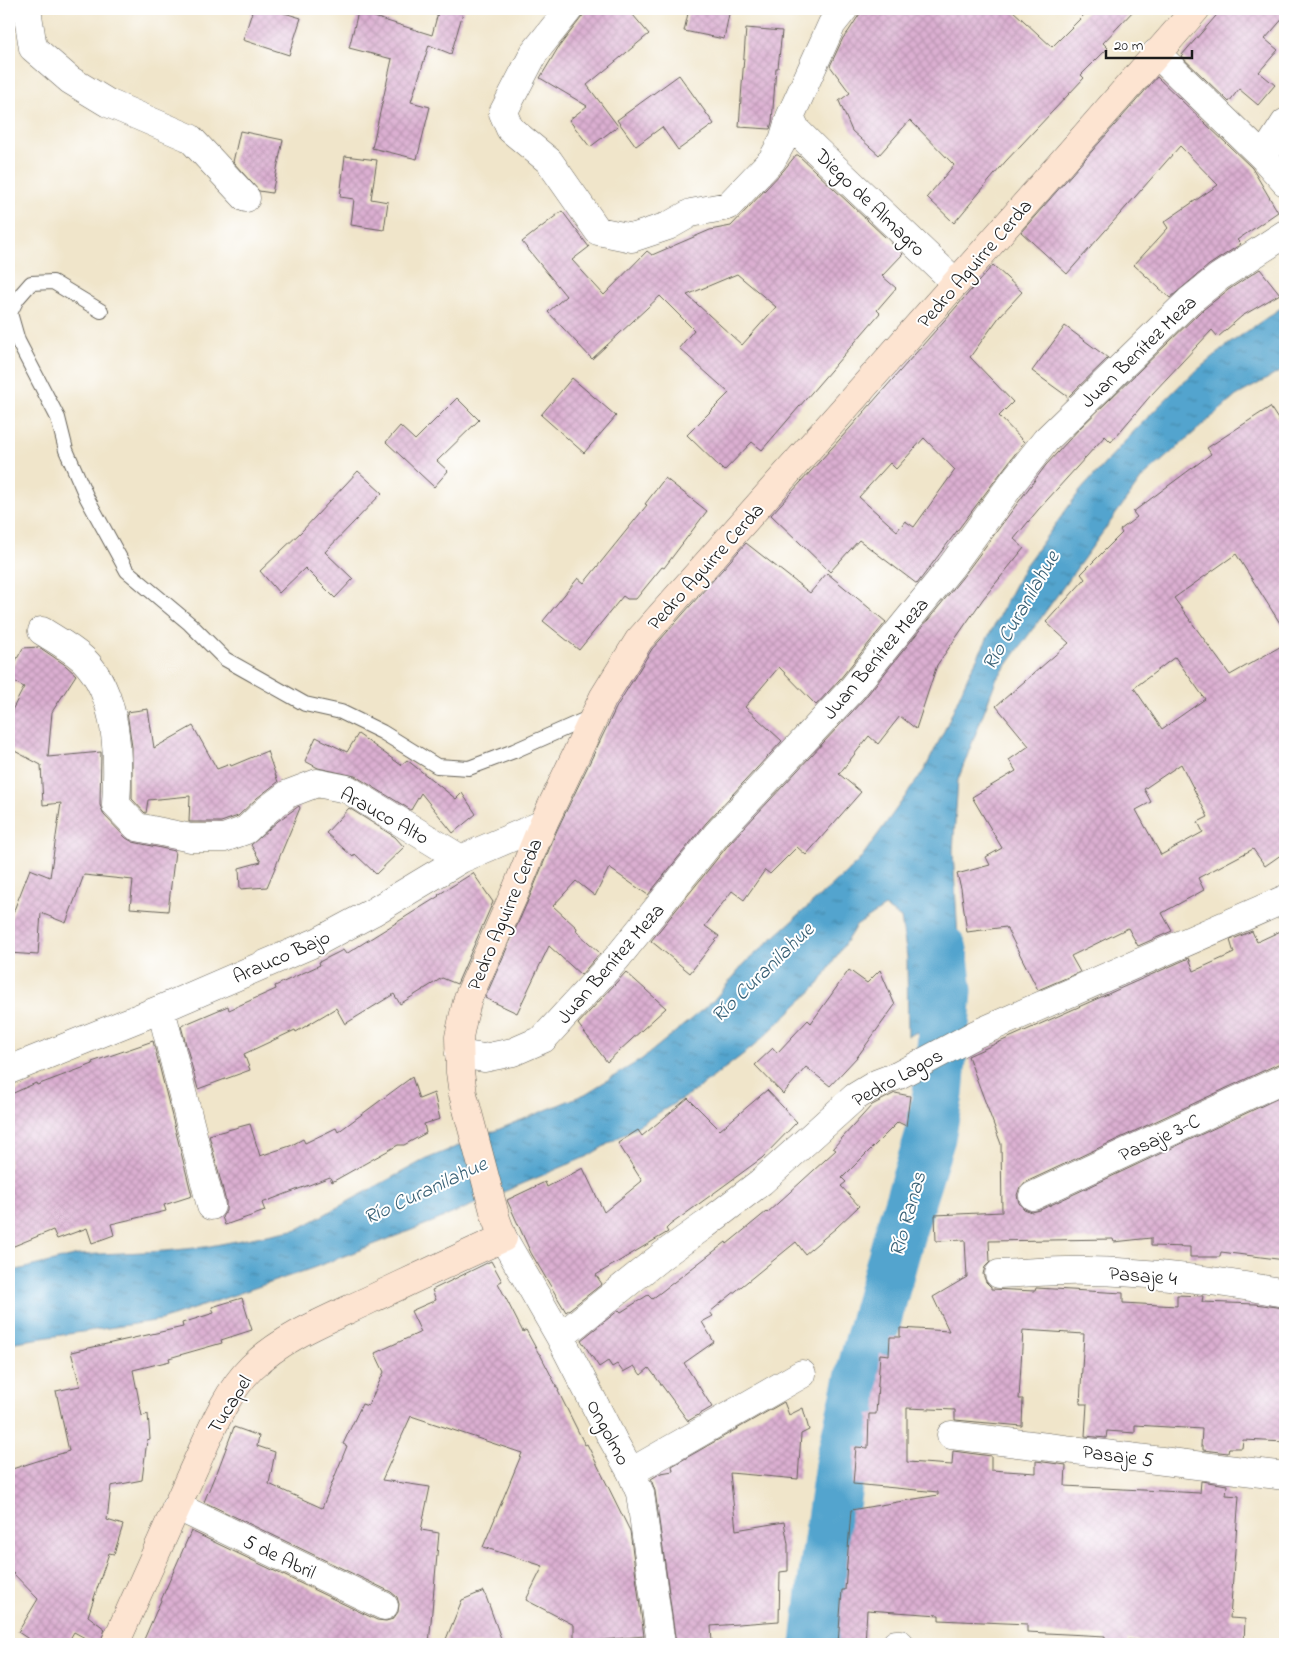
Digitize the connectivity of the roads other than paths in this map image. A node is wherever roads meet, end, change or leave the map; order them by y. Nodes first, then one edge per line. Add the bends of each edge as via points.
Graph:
1 (27, 9) edge
2 (569, 9) edge
3 (844, 9) edge
4 (1196, 9) edge
5 (1156, 53) junction
6 (790, 117) junction
7 (1285, 123) edge
8 (1263, 158) junction
9 (1285, 182) edge
10 (246, 198) dead end
11 (1285, 234) edge
12 (956, 283) junction
13 (102, 311) dead end
14 (42, 631) dead end
15 (596, 715) junction
16 (543, 824) junction
17 (461, 859) junction
18 (1285, 899) edge
19 (161, 1009) junction
20 (459, 1054) junction
21 (9, 1070) edge
22 (1285, 1078) edge
23 (1033, 1196) dead end
24 (211, 1206) dead end
25 (499, 1228) junction
26 (999, 1274) dead end
27 (1285, 1293) edge
28 (560, 1337) junction
29 (802, 1374) dead end
30 (951, 1435) dead end
31 (631, 1472) junction
32 (1285, 1476) edge
33 (176, 1506) junction
34 (384, 1606) dead end
35 (115, 1644) edge
36 (661, 1644) edge

1 - 10 street via 33,48 70,80 108,103 190,138
2 - 6 street via 534,53 503,113 510,129 549,160 598,231 632,238 668,226 691,213 728,206 772,160
3 - 6 street via 832,24
4 - 5 street, Pedro Aguirre Cerda
5 - 8 street
5 - 12 street, Pedro Aguirre Cerda
6 - 12 street, Diego de Almagro via 797,131
7 - 8 street
8 - 9 street
11 - 20 street, Juan Benítez Meza via 1219,277 1189,301 1046,440 950,568 852,689 717,834 617,958 543,1039 513,1052 484,1058
12 - 15 street, Pedro Aguirre Cerda via 639,640
13 - 15 lane via 53,282 32,283 17,299 10,313 18,341 58,418 66,450 87,498 127,571 190,624 225,659 305,704 341,712 382,732 437,766 470,768
14 - 17 street, Arauco Alto via 84,660 105,690 116,736 116,805 137,827 191,838 224,838 246,830 288,794 317,783 346,789
15 - 16 street, Pedro Aguirre Cerda
16 - 17 street, Arauco Bajo
16 - 20 street, Pedro Aguirre Cerda via 468,998 459,1037
17 - 19 street, Arauco Bajo via 319,941
18 - 28 street, Pedro Lagos via 976,1034 878,1083 855,1097 760,1182
19 - 21 street, Arauco Bajo
19 - 24 street
20 - 25 street, Pedro Aguirre Cerda via 464,1094
22 - 23 street, Pasaje 3-C
25 - 28 street, Ongolmo
25 - 33 street, Tucapel via 295,1336 251,1368 221,1410
26 - 27 street, Pasaje 4 via 1087,1271 1155,1275
28 - 31 street, Ongolmo
29 - 31 street
30 - 32 street, Pasaje 5
31 - 36 street, Ongolmo via 640,1493
33 - 34 street, 5 de Abril
33 - 35 street, Tucapel

